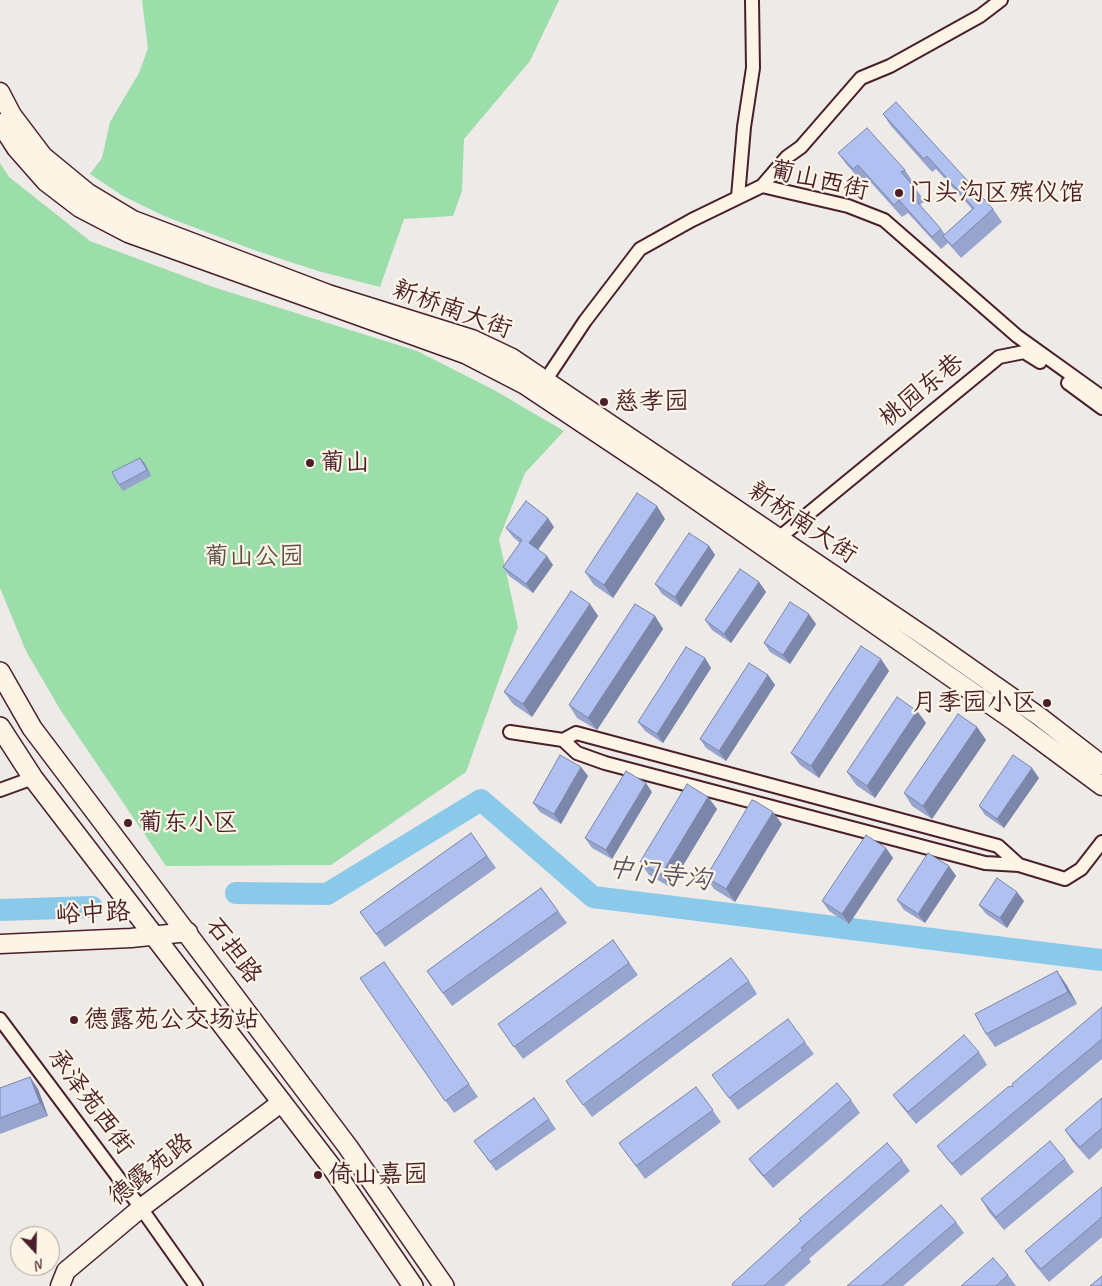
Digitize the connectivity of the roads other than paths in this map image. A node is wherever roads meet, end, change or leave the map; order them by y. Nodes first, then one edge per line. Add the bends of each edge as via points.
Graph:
1 (752, 0) edge
2 (1000, 0) edge
3 (0, 92) edge
4 (0, 123) edge
5 (762, 186) junction
6 (738, 197) junction
7 (545, 381) junction
8 (1102, 397) edge
9 (1102, 408) edge
10 (780, 537) junction
11 (0, 672) edge
12 (0, 727) edge
13 (510, 732) dead end
14 (563, 740) junction
15 (1102, 765) edge
16 (33, 778) junction
17 (1102, 786) edge
18 (0, 790) edge
19 (1102, 842) edge
20 (1019, 865) junction
21 (188, 932) junction
22 (154, 936) junction
23 (0, 944) edge
24 (0, 1019) edge
25 (282, 1102) junction
26 (142, 1208) junction
27 (60, 1286) edge
28 (196, 1286) edge
29 (413, 1286) edge
30 (444, 1286) edge

1 - 6 street via 753,68
2 - 5 street via 980,16 890,66 861,78 801,148 787,157
3 - 7 main road, 新桥南大街 via 12,115 43,156 88,193 133,220 328,294 472,339 512,358
4 - 17 main road, 新桥南大街 via 16,148 46,182 80,208 128,233 465,354 526,385 1014,721
5 - 6 street, 葡山西街
5 - 8 street, 葡山西街 via 848,206 884,220 1017,336
6 - 7 street, 葡山西街 via 640,249 585,321
7 - 10 main road, 新桥南大街
9 - 10 street, 桃园东巷 via 1024,352 999,357
10 - 15 main road, 新桥南大街 via 1040,717
11 - 21 main road, 石担路 via 32,728
12 - 16 main road, 石担路
13 - 14 street
14 - 20 street via 578,753 606,763 984,863
14 - 20 street via 576,733 998,846
16 - 18 street
16 - 22 main road, 石担路
19 - 20 street via 1081,869 1065,879
21 - 22 main road, 峪中路
21 - 30 main road, 石担路 via 348,1147
22 - 23 main road, 峪中路
22 - 25 main road, 石担路
24 - 26 street, 承泽苑西街
25 - 26 main road, 德露苑路
25 - 29 main road, 石担路
26 - 27 main road, 德露苑路 via 66,1271
26 - 28 street, 承泽苑西街

